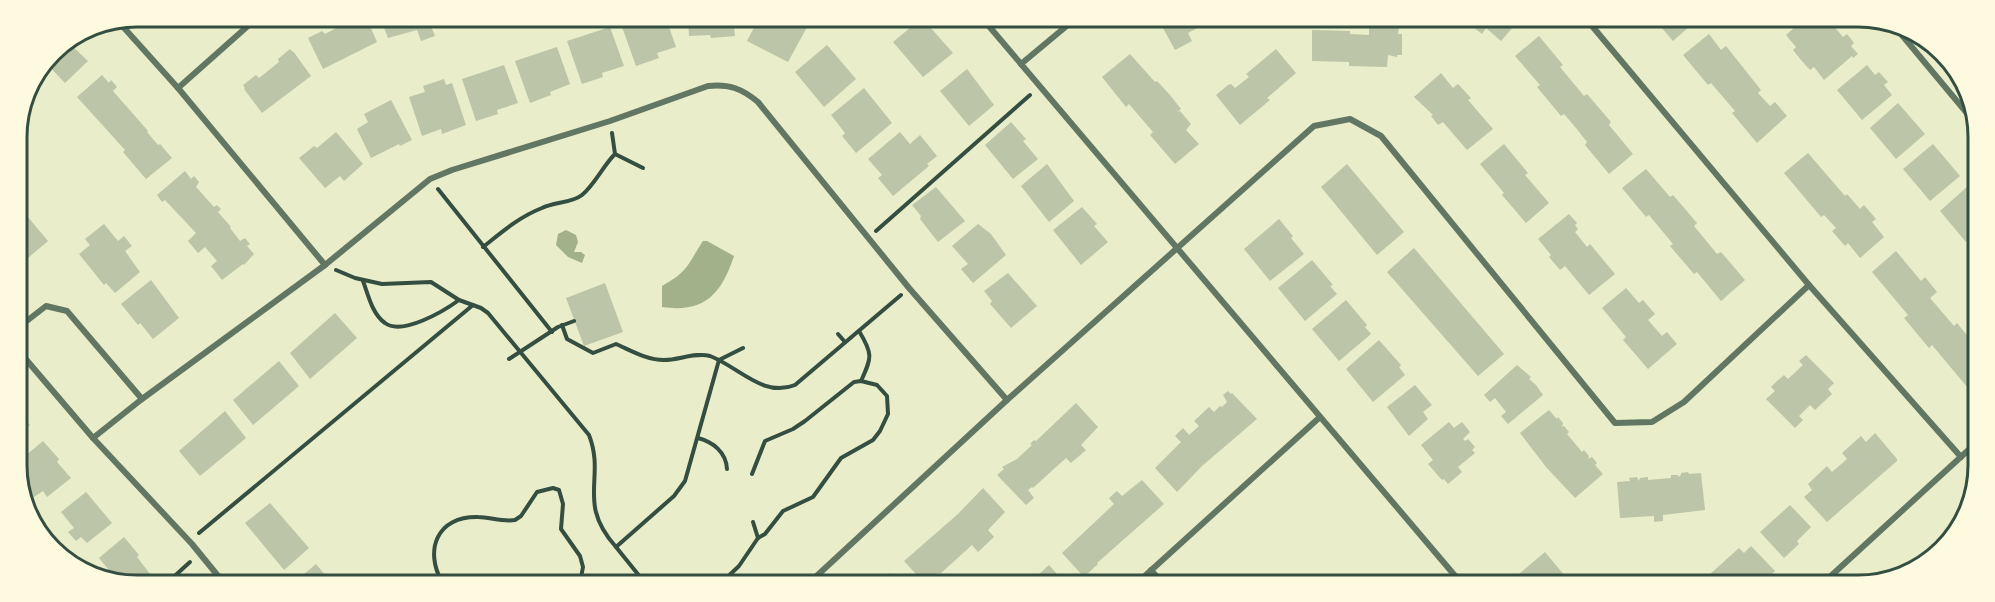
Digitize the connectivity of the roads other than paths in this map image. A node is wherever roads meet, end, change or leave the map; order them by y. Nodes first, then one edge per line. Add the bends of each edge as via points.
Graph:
1 (247, 27) edge
2 (990, 27) edge
3 (1066, 27) edge
4 (1593, 27) edge
5 (124, 28) edge
6 (1905, 37) edge
7 (1021, 64) junction
8 (178, 87) junction
9 (1965, 110) edge
10 (1178, 247) junction
11 (325, 265) junction
12 (1809, 285) junction
13 (27, 321) edge
14 (27, 361) edge
15 (142, 399) junction
16 (1007, 400) junction
17 (1320, 417) junction
18 (93, 438) junction
19 (1968, 450) edge
20 (1961, 457) junction
21 (1152, 570) junction
22 (217, 575) edge
23 (818, 575) edge
24 (1146, 575) edge
25 (1156, 575) edge
26 (1454, 575) edge
27 (1832, 575) edge

1 - 8 street
2 - 7 street
3 - 7 street
4 - 12 street
5 - 8 street
6 - 9 street
7 - 10 street
8 - 11 street
10 - 12 street via 1314,126 1350,119 1381,136 1615,423 1652,423 1684,402
10 - 16 street
10 - 17 street
11 - 15 street
11 - 16 street via 430,179 708,86 735,86 758,102 909,288
12 - 20 street
13 - 15 street via 46,306 67,311
14 - 18 street
15 - 18 street
16 - 23 street
17 - 21 street
17 - 26 street
18 - 22 street
19 - 20 street
20 - 27 street
21 - 24 street
21 - 25 street

